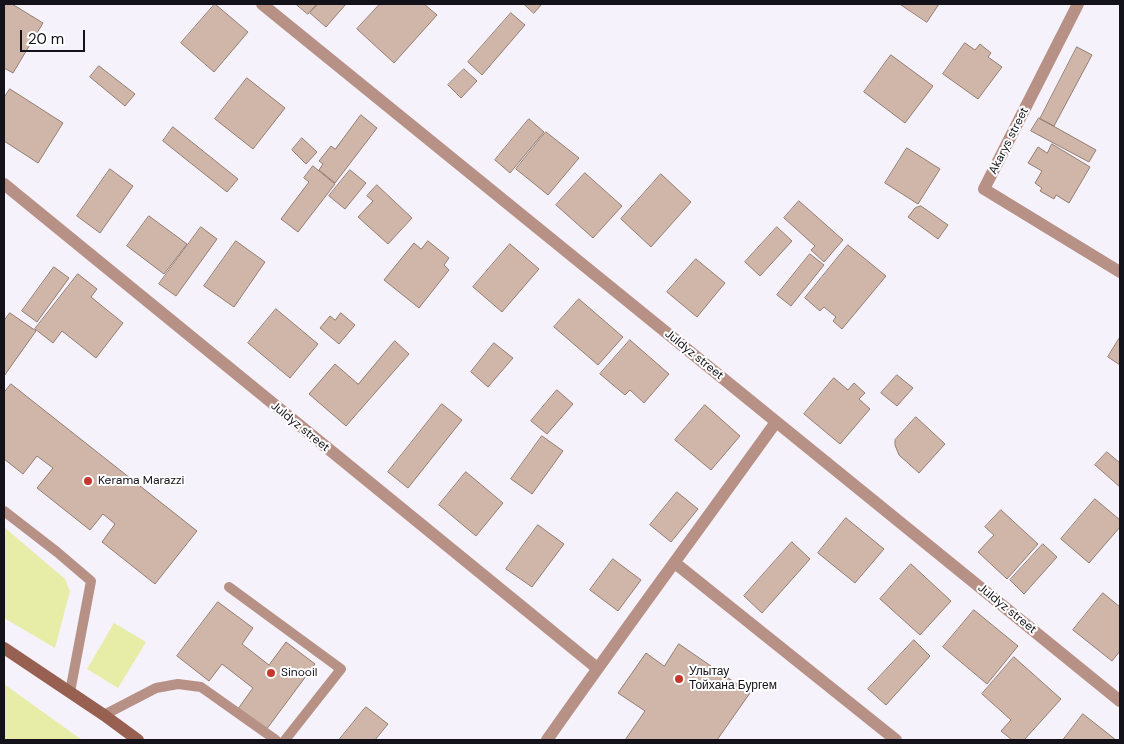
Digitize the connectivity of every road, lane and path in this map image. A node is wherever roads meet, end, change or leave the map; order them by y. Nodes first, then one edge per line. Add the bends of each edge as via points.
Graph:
1 (262, 4) edge
2 (1078, 4) edge
3 (4, 184) edge
4 (1120, 272) edge
5 (776, 422) junction
6 (4, 511) edge
7 (675, 563) junction
8 (229, 587) dead end
9 (4, 648) edge
10 (597, 668) junction
11 (70, 692) junction
12 (1120, 701) edge
13 (104, 715) junction
14 (138, 740) edge
15 (276, 740) edge
16 (285, 740) edge
17 (547, 740) edge
18 (896, 740) edge

1 - 5 street, Juldyz street
2 - 4 street, Akarys street via 984,189
3 - 10 street, Juldyz street
5 - 7 street
5 - 12 street, Juldyz street
6 - 11 lane via 91,582
7 - 10 street
7 - 18 street
8 - 16 lane via 341,669
9 - 11 main road
10 - 17 street
11 - 13 main road
13 - 14 main road
13 - 15 lane via 156,688 178,684 201,687

